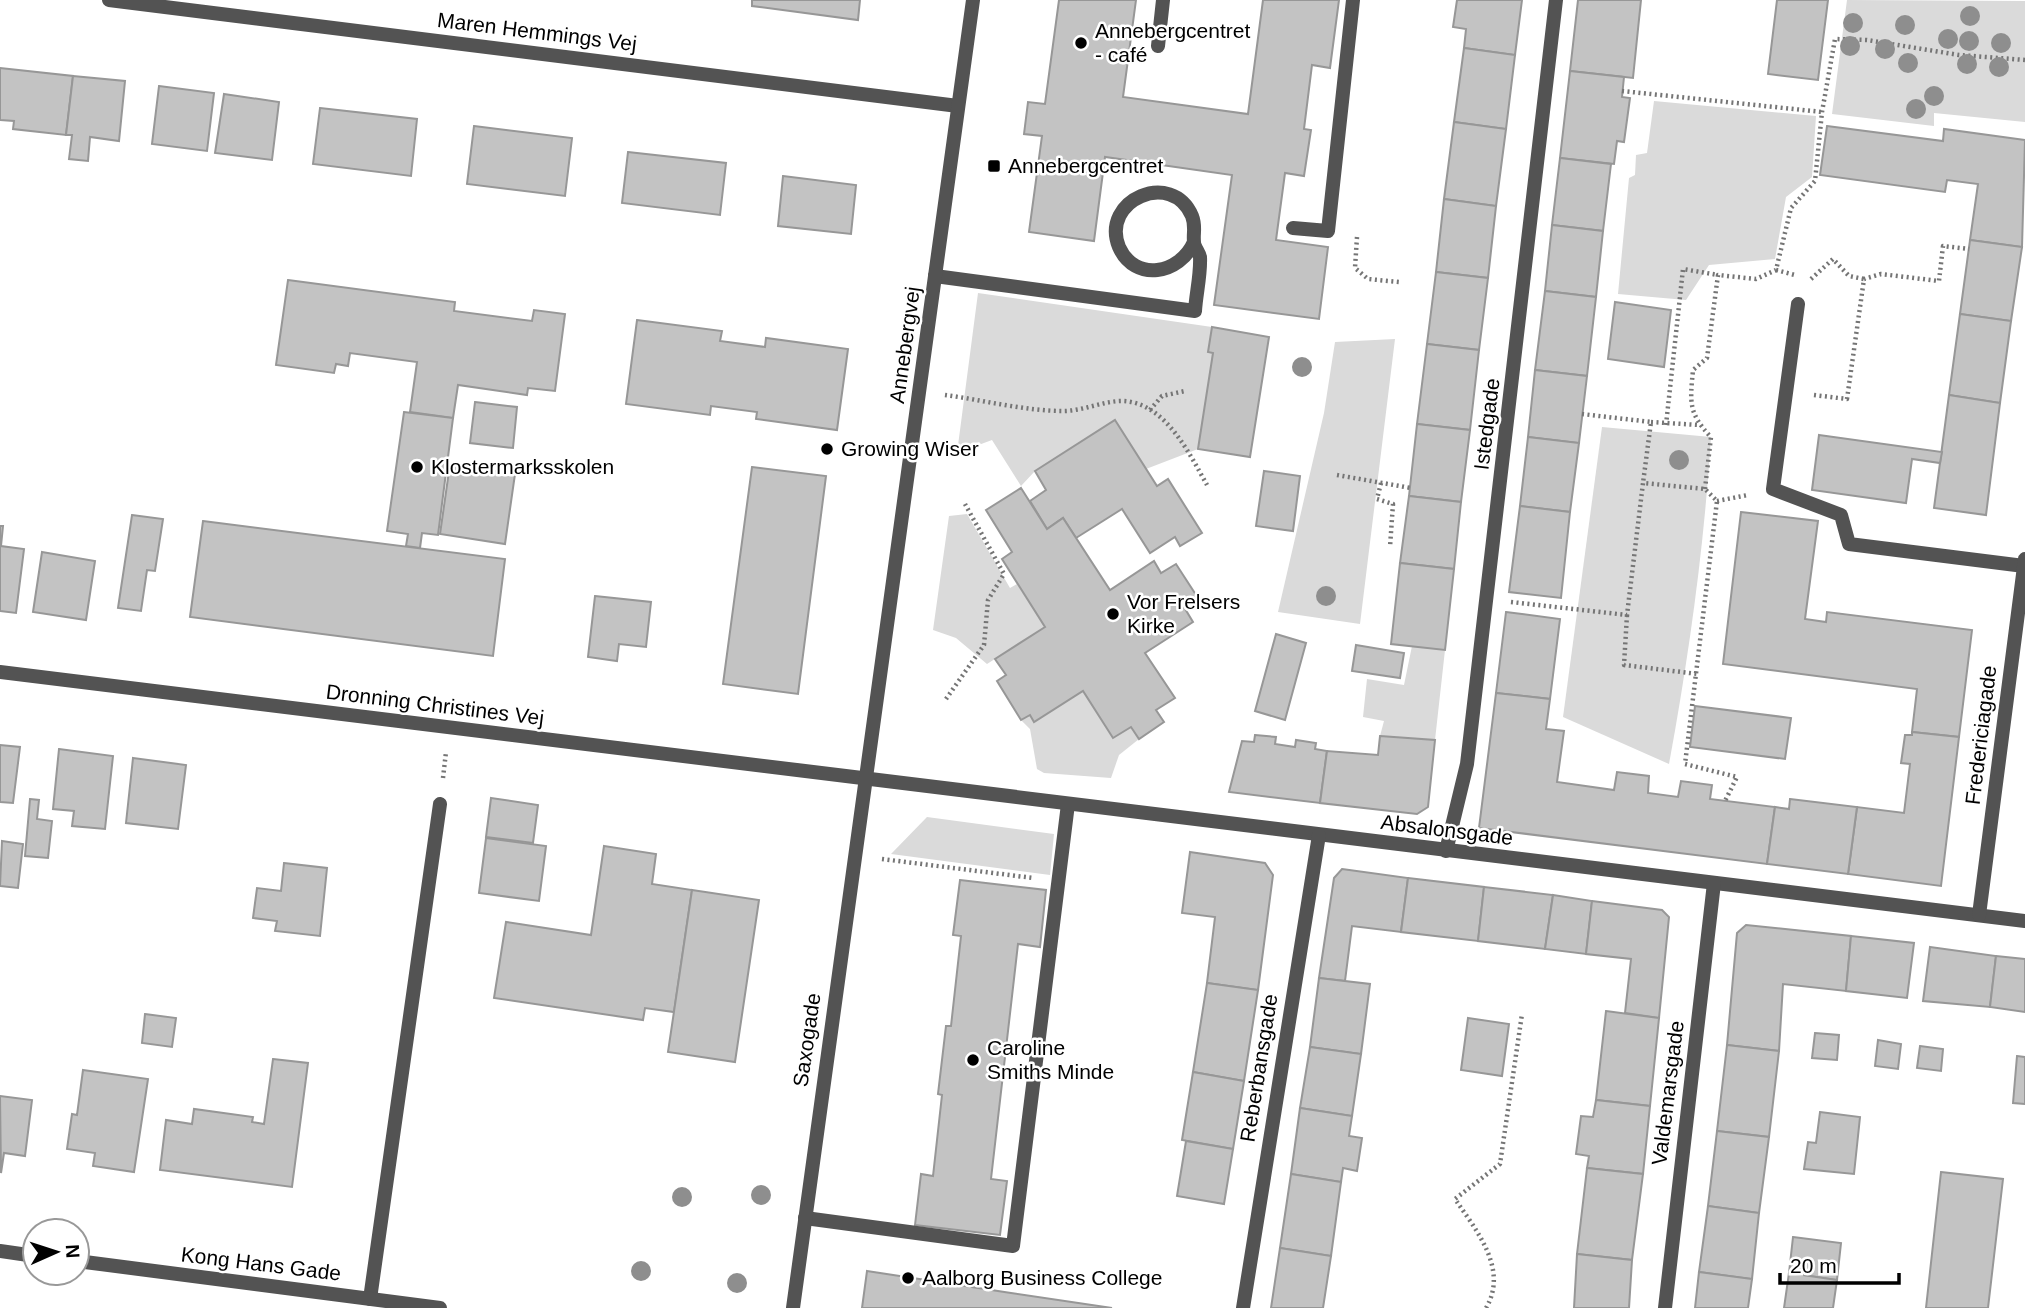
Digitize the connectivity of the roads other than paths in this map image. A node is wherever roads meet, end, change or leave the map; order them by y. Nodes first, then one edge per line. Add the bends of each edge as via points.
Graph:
1 (110, 0) edge
2 (973, 0) edge
3 (1163, 0) edge
4 (1353, 0) edge
5 (1556, 0) edge
6 (1158, 46) dead end
7 (958, 106) junction
8 (1293, 228) dead end
9 (1194, 242) junction
10 (935, 276) junction
11 (1798, 304) dead end
12 (2024, 563) edge
13 (2023, 588) edge
14 (0, 672) edge
15 (865, 779) junction
16 (440, 804) road end
17 (1068, 804) junction
18 (1319, 835) junction
19 (1446, 851) junction
20 (1714, 883) junction
21 (1979, 915) junction
22 (2025, 921) edge
23 (805, 1219) junction
24 (0, 1251) edge
25 (21, 1254) edge
26 (91, 1263) edge
27 (370, 1299) junction
28 (440, 1308) edge
29 (793, 1308) edge
30 (1243, 1308) edge
31 (1665, 1308) edge

1 - 7 street, Maren Hemmings Vej
2 - 7 street, Annebergvej
3 - 6 street
4 - 8 street via 1328,231
5 - 19 street, Istedgade via 1467,764
7 - 10 street, Annebergvej
9 - 9 street via 1190,212 1167,193 1137,197 1117,220 1121,251 1145,270 1175,266
9 - 10 street via 1200,255 1195,311
10 - 15 street, Annebergvej
11 - 12 street via 1773,489 1841,515 1849,544
12 - 13 street, Fredericiagade
13 - 21 street, Fredericiagade
14 - 15 street, Dronning Christines Vej
15 - 17 street, Absalonsgade
15 - 23 street, Saxogade
16 - 27 street
17 - 18 street, Absalonsgade
17 - 23 street via 1013,1246
18 - 19 street, Absalonsgade
18 - 30 street, Reberbansgade
19 - 20 street, Absalonsgade
20 - 21 street, Absalonsgade
20 - 31 street, Valdemarsgade
21 - 22 street, Absalonsgade
23 - 29 street, Saxogade
24 - 25 street
26 - 27 street, Kong Hans Gade
27 - 28 street, Kong Hans Gade

